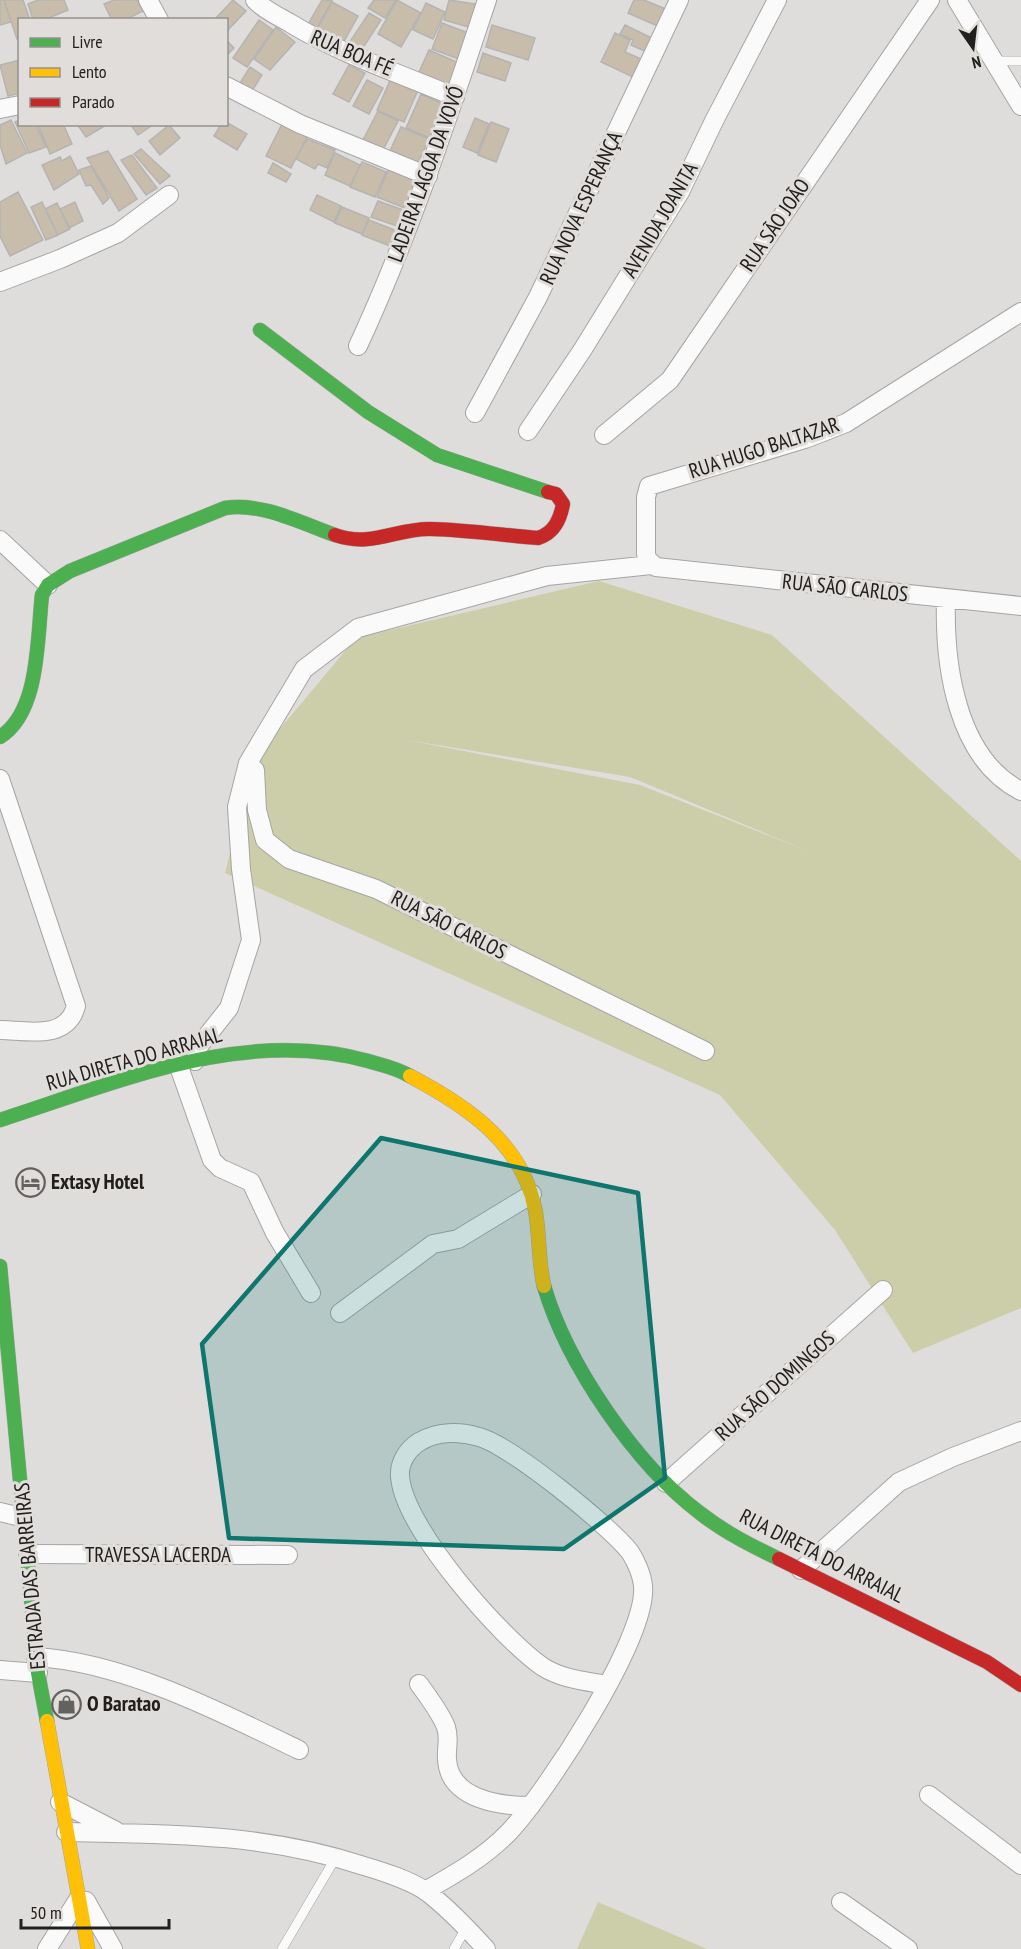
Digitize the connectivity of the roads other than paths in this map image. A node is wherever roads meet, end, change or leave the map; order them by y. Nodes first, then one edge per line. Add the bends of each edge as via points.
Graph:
1 (148, 0) edge
2 (255, 0) edge
3 (487, 0) edge
4 (679, 0) edge
5 (777, 0) edge
6 (930, 0) edge
7 (957, 0) edge
8 (158, 18) edge
9 (994, 61) junction
10 (1021, 62) edge
11 (228, 87) edge
12 (454, 97) junction
13 (18, 105) edge
14 (1021, 106) edge
15 (0, 109) edge
16 (428, 176) junction
17 (170, 195) dead end
18 (0, 282) edge
19 (1021, 312) edge
20 (260, 330) dead end
21 (358, 346) dead end
22 (475, 413) dead end
23 (528, 431) dead end
24 (604, 435) dead end
25 (0, 540) edge
26 (660, 567) junction
27 (48, 585) junction
28 (946, 599) junction
29 (1021, 606) edge
30 (0, 736) edge
31 (248, 763) junction
32 (0, 780) edge
33 (1021, 791) edge
34 (2, 1030) dead end
35 (705, 1051) dead end
36 (187, 1062) junction
37 (0, 1120) edge
38 (531, 1194) junction
39 (0, 1266) edge
40 (883, 1290) dead end
41 (311, 1293) dead end
42 (340, 1313) dead end
43 (1021, 1431) edge
44 (666, 1483) junction
45 (0, 1512) edge
46 (25, 1518) junction
47 (28, 1554) junction
48 (288, 1555) dead end
49 (801, 1570) junction
50 (37, 1665) junction
51 (0, 1670) edge
52 (419, 1684) dead end
53 (1021, 1684) edge
54 (607, 1685) junction
55 (299, 1750) dead end
56 (929, 1795) dead end
57 (60, 1802) junction
58 (531, 1806) junction
59 (66, 1832) junction
60 (120, 1833) junction
61 (336, 1857) junction
62 (1021, 1865) edge
63 (77, 1891) junction
64 (425, 1891) junction
65 (841, 1902) dead end
66 (466, 1928) junction
67 (47, 1949) edge
68 (89, 1949) edge
69 (112, 1949) edge
70 (282, 1949) edge
71 (454, 1949) edge
72 (486, 1949) edge
73 (908, 1949) edge

1 - 8 street
2 - 12 street, RUA BOA FÉ via 353,58 390,69
3 - 12 street, LADEIRA LAGOA DA VOVÓ
4 - 22 street, RUA NOVA ESPERANÇA via 538,297
5 - 23 street, AVENIDA JOANITA via 680,192
6 - 24 street, RUA SÃO JOÃO via 670,380
7 - 9 street
9 - 10 lane
9 - 14 street
11 - 16 street via 300,124
12 - 16 street, LADEIRA LAGOA DA VOVÓ
13 - 15 street
16 - 21 street, LADEIRA LAGOA DA VOVÓ
17 - 18 street via 118,233
19 - 26 street, RUA HUGO BALTAZAR via 846,423 805,440 649,486 646,553
20 - 27 street via 368,412 437,455 556,494 563,504 553,530 538,538 428,529 376,540 348,540 256,508 237,506 70,571
25 - 27 street
26 - 28 street, RUA SÃO CARLOS
26 - 31 street, RUA SÃO CARLOS via 547,576 358,628 304,669
27 - 30 street via 39,608 29,699 16,726
28 - 29 street, RUA SÃO CARLOS
28 - 33 street via 948,662 965,724 978,751 994,771
31 - 35 street, RUA SÃO CARLOS via 255,770 257,810 266,840 289,859 376,889
31 - 36 street, RUA SÃO CARLOS via 237,807 251,940 229,1008
32 - 34 street via 76,1006 66,1025 55,1031
36 - 37 street, RUA DIRETA DO ARRAIAL
36 - 38 street, RUA DIRETA DO ARRAIAL via 273,1048 307,1049 349,1054 414,1076 452,1098 492,1131 510,1153
36 - 41 street via 212,1160 220,1168 251,1182 275,1233
38 - 42 street via 458,1239 434,1244
38 - 44 street, RUA DIRETA DO ARRAIAL via 543,1284 551,1312 586,1377 622,1431
39 - 46 street, ESTRADA DAS BARREIRAS
40 - 44 street, RUA SÃO DOMINGOS
43 - 49 street via 899,1482
44 - 49 street, RUA DIRETA DO ARRAIAL via 716,1525 753,1549
45 - 46 street
46 - 47 street, ESTRADA DAS BARREIRAS
47 - 48 street, TRAVESSA LACERDA
47 - 50 street, ESTRADA DAS BARREIRAS
49 - 53 street, RUA DIRETA DO ARRAIAL via 987,1662
50 - 51 street
50 - 55 street via 76,1662 202,1702
50 - 57 street, ESTRADA DAS BARREIRAS
52 - 58 street via 447,1728 447,1760 452,1776 465,1790 484,1801
54 - 54 street via 628,1647 641,1608 643,1586 630,1552 549,1481 502,1447 462,1433 440,1434 419,1442 405,1455 399,1474 404,1495 436,1550 485,1614 546,1668 562,1676
54 - 58 street
56 - 62 street
57 - 59 street, ESTRADA DAS BARREIRAS
57 - 60 street
58 - 64 street via 484,1854
59 - 60 street
59 - 63 street, ESTRADA DAS BARREIRAS
60 - 61 street via 240,1838 291,1845
61 - 64 street
61 - 70 lane
63 - 67 street
63 - 68 street, ESTRADA DAS BARREIRAS
63 - 69 street, ESTRADA DAS BARREIRAS
64 - 66 street
65 - 73 street
66 - 71 lane
66 - 72 street

